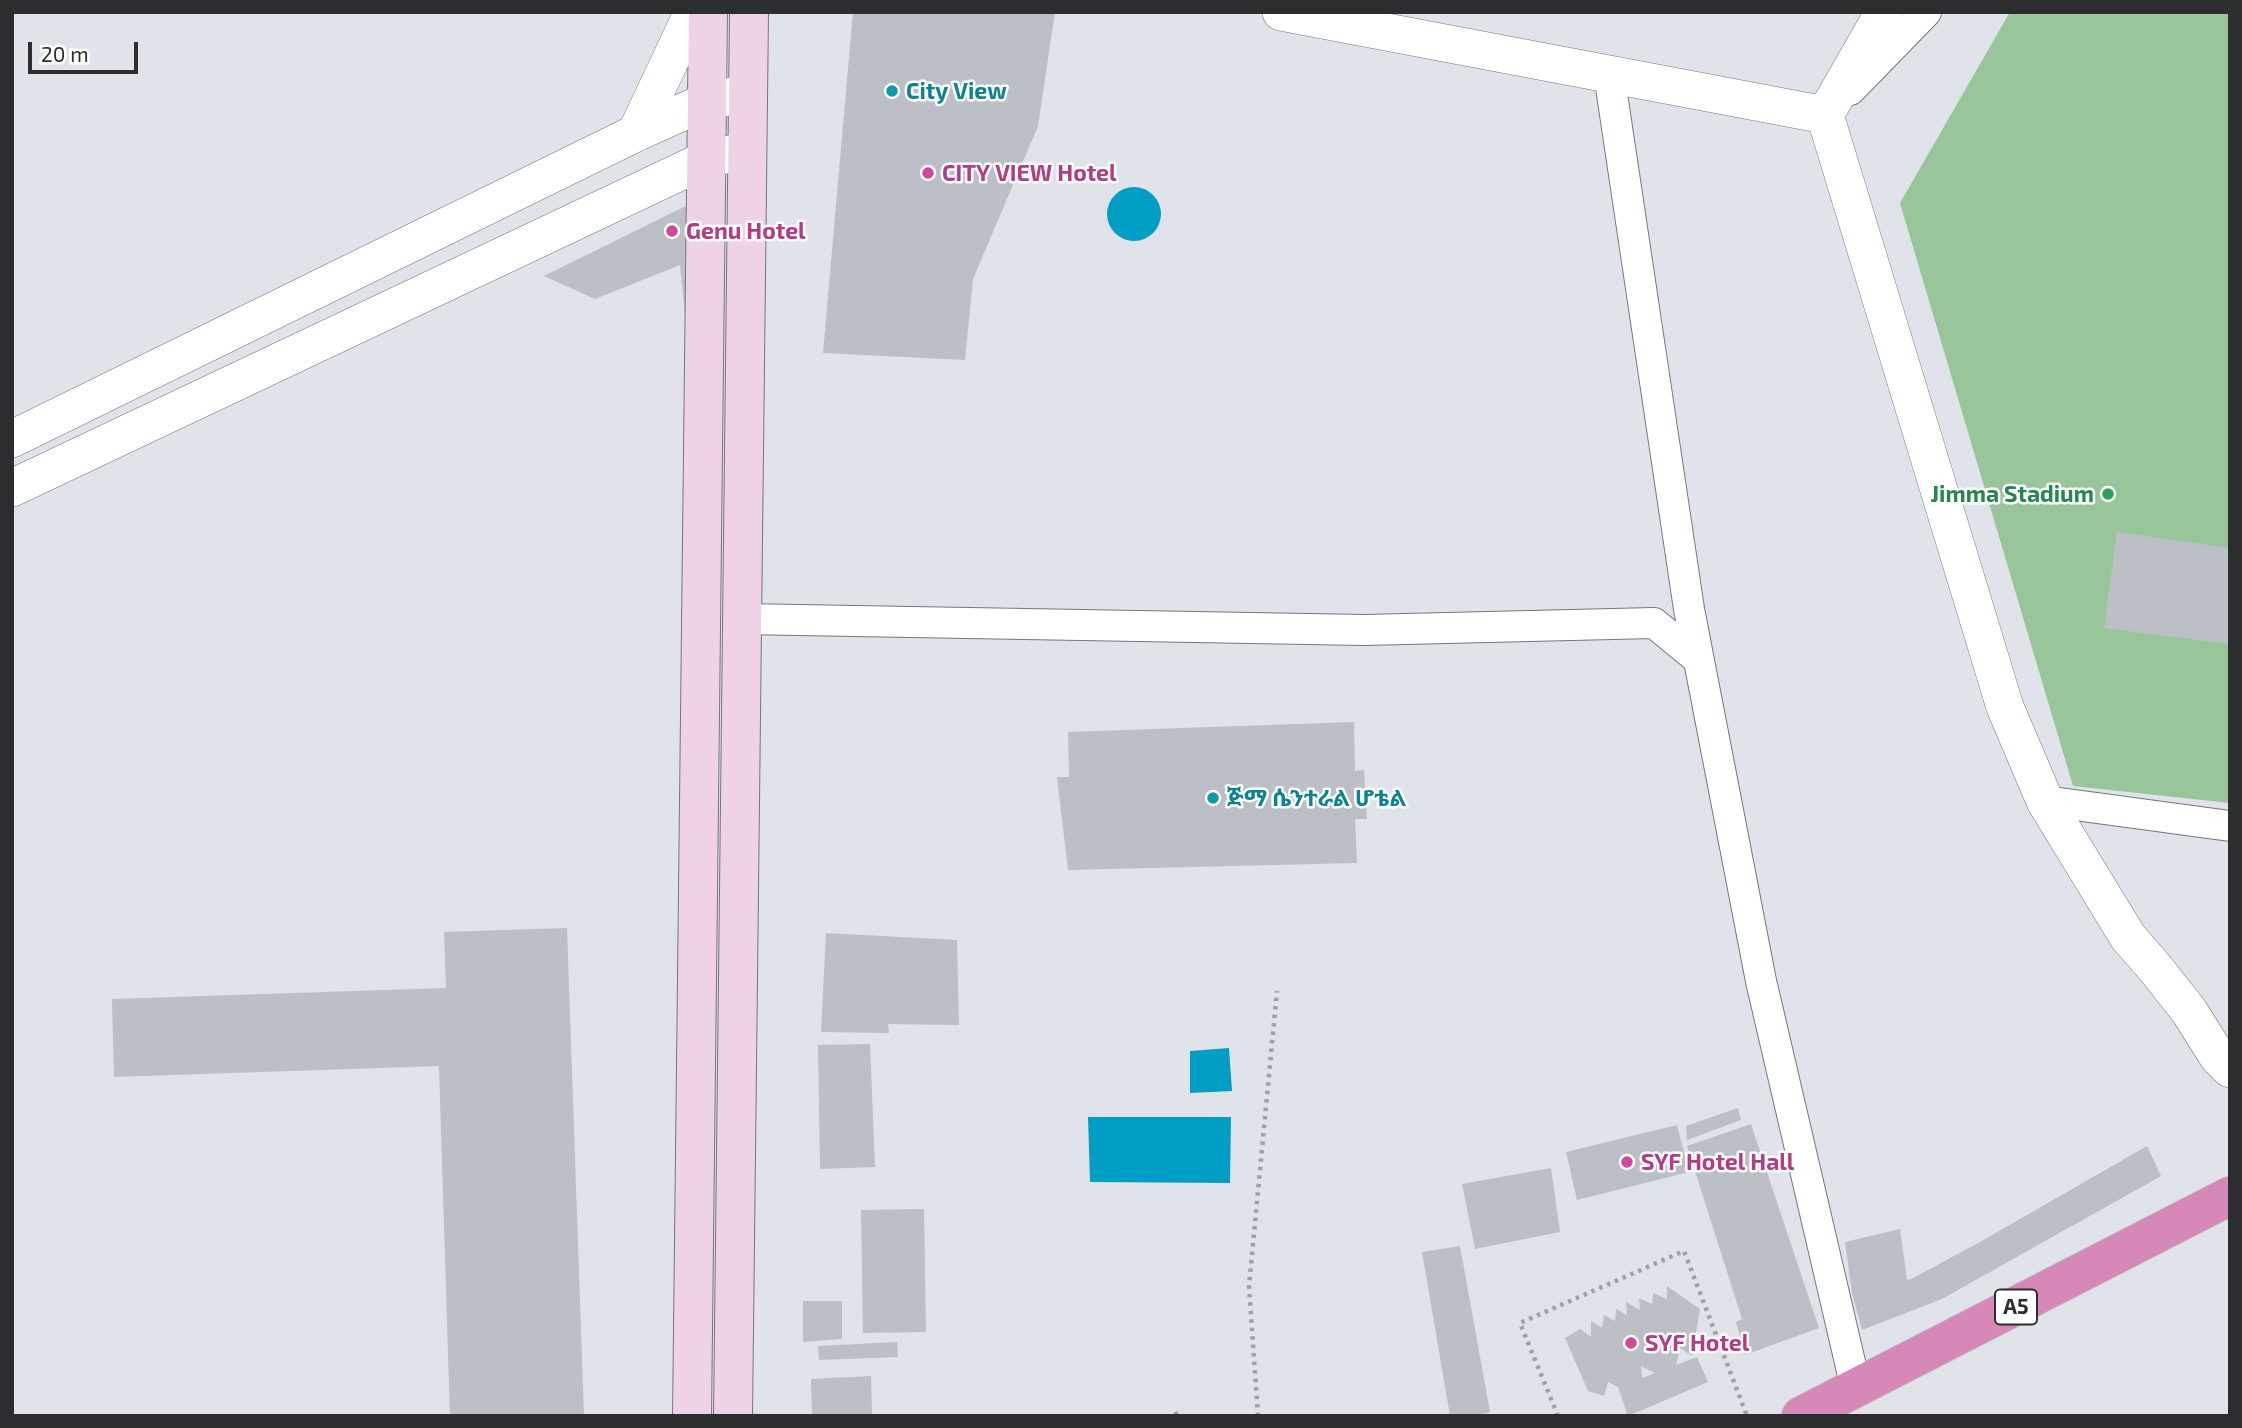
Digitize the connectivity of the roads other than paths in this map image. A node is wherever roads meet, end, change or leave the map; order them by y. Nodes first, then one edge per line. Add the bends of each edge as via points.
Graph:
1 (693, 12) edge
2 (708, 12) edge
3 (749, 12) edge
4 (1281, 12) edge
5 (1884, 12) edge
6 (1926, 12) edge
7 (1609, 74) junction
8 (748, 93) junction
9 (707, 101) junction
10 (1825, 115) junction
11 (636, 133) junction
12 (748, 151) junction
13 (707, 159) junction
14 (12, 439) edge
15 (12, 488) edge
16 (742, 619) junction
17 (1699, 660) junction
18 (2045, 801) junction
19 (2230, 826) edge
20 (2230, 1069) edge
21 (2230, 1196) edge
22 (1856, 1388) junction
23 (692, 1416) edge
24 (733, 1416) edge
25 (1801, 1416) edge

1 - 11 street
2 - 9 main road
3 - 8 main road
4 - 7 street
5 - 10 street
6 - 10 street
7 - 10 street
7 - 17 street
8 - 9 street
8 - 12 main road
9 - 11 street
9 - 13 main road
10 - 18 street via 2005,707
11 - 14 street
12 - 13 street
12 - 16 main road
13 - 15 street
13 - 23 main road
16 - 17 street via 1364,630 1654,623
16 - 24 main road
17 - 22 street via 1761,981
18 - 19 street
18 - 20 street via 2128,937
21 - 22 highway, A5
22 - 25 highway, A5

